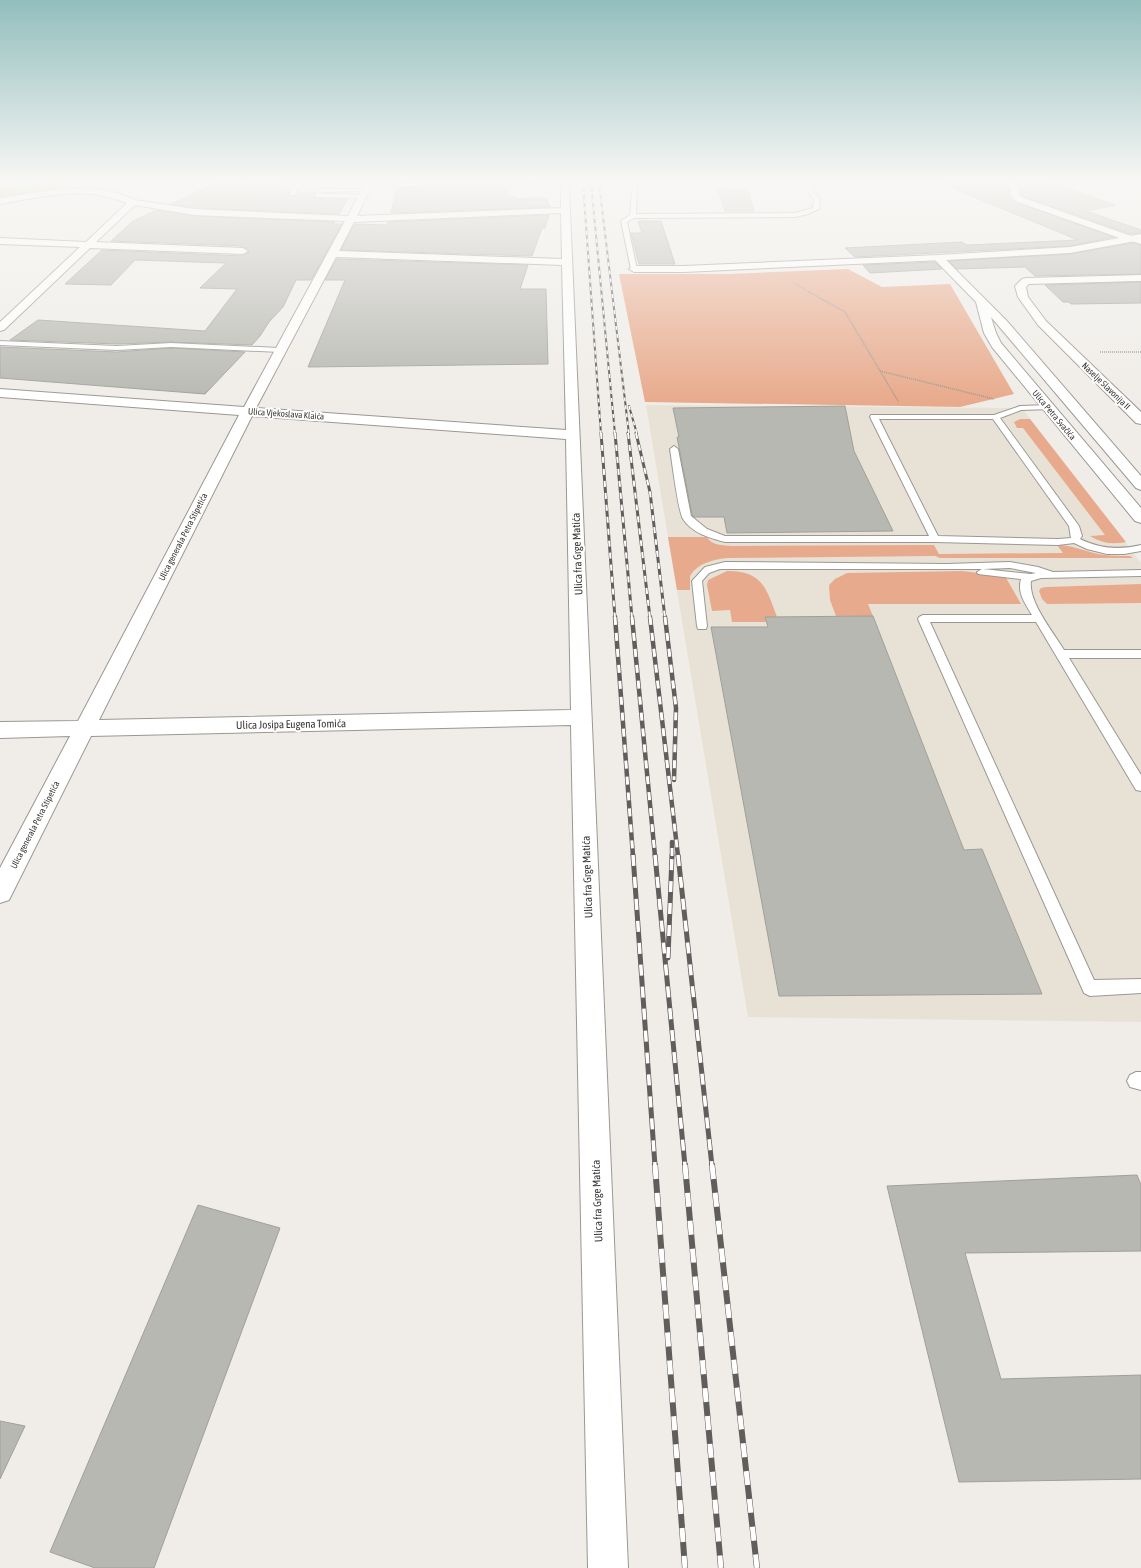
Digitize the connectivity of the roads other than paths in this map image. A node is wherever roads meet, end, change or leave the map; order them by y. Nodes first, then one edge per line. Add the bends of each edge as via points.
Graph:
1 (75, 256) edge
2 (330, 256) edge
3 (395, 256) edge
4 (568, 256) edge
5 (631, 256) edge
6 (968, 256) edge
7 (938, 258) junction
8 (568, 262) junction
9 (634, 270) joint
10 (1139, 278) dead end
11 (981, 303) junction
12 (3, 323) edge
13 (0, 343) edge
14 (280, 350) junction
15 (0, 393) edge
16 (1049, 407) junction
17 (248, 411) junction
18 (995, 416) junction
19 (1141, 420) edge
20 (573, 435) junction
21 (674, 449) dead end
22 (1141, 486) edge
23 (1141, 518) edge
24 (935, 540) junction
25 (1075, 540) junction
26 (1141, 548) edge
27 (947, 567) junction
28 (1141, 573) edge
29 (1053, 575) junction
30 (1031, 577) junction
31 (1039, 618) junction
32 (702, 626) dead end
33 (1060, 654) junction
34 (1141, 654) edge
35 (582, 717) junction
36 (85, 728) junction
37 (0, 730) edge
38 (1141, 786) edge
39 (0, 892) edge
40 (1141, 986) edge
41 (608, 1568) edge

1 - 12 street
2 - 14 street, Ulica generala Petra Stipetića
3 - 8 street
4 - 8 street, Ulica fra Grge Matića
5 - 9 lane
6 - 7 street
7 - 9 street
7 - 11 street, Ulica Petra Svačića
8 - 20 street, Ulica fra Grge Matića
10 - 19 street, Naselje Slavonija II via 1026,281 1020,286 1022,297 1042,323
11 - 16 street, Ulica Petra Svačića via 996,344
11 - 22 street, Ulica Petra Svačića via 1002,322
13 - 14 lane via 116,348 171,345
14 - 17 street, Ulica generala Petra Stipetića
15 - 17 street, Ulica Vjekoslava Klaića
16 - 18 lane via 1026,407
16 - 23 street, Ulica Petra Svačića
17 - 20 street, Ulica Vjekoslava Klaića
17 - 36 street, Ulica generala Petra Stipetića
18 - 24 lane via 874,417
18 - 25 lane via 1074,526 1077,536
20 - 35 street, Ulica fra Grge Matića
21 - 24 lane via 686,517 692,525 709,534 725,539
24 - 25 lane
25 - 26 lane via 1102,550 1124,551
27 - 29 lane via 1010,565
27 - 30 lane
27 - 32 lane via 740,564 710,567 697,582
28 - 29 lane
29 - 30 lane
30 - 31 lane via 1026,580 1025,594
31 - 33 lane
31 - 40 lane via 923,619 1090,988
33 - 34 lane
33 - 38 lane
35 - 36 street, Ulica Josipa Eugena Tomića
35 - 41 street, Ulica fra Grge Matića
36 - 37 street, Ulica Josipa Eugena Tomića
36 - 39 street, Ulica generala Petra Stipetića

